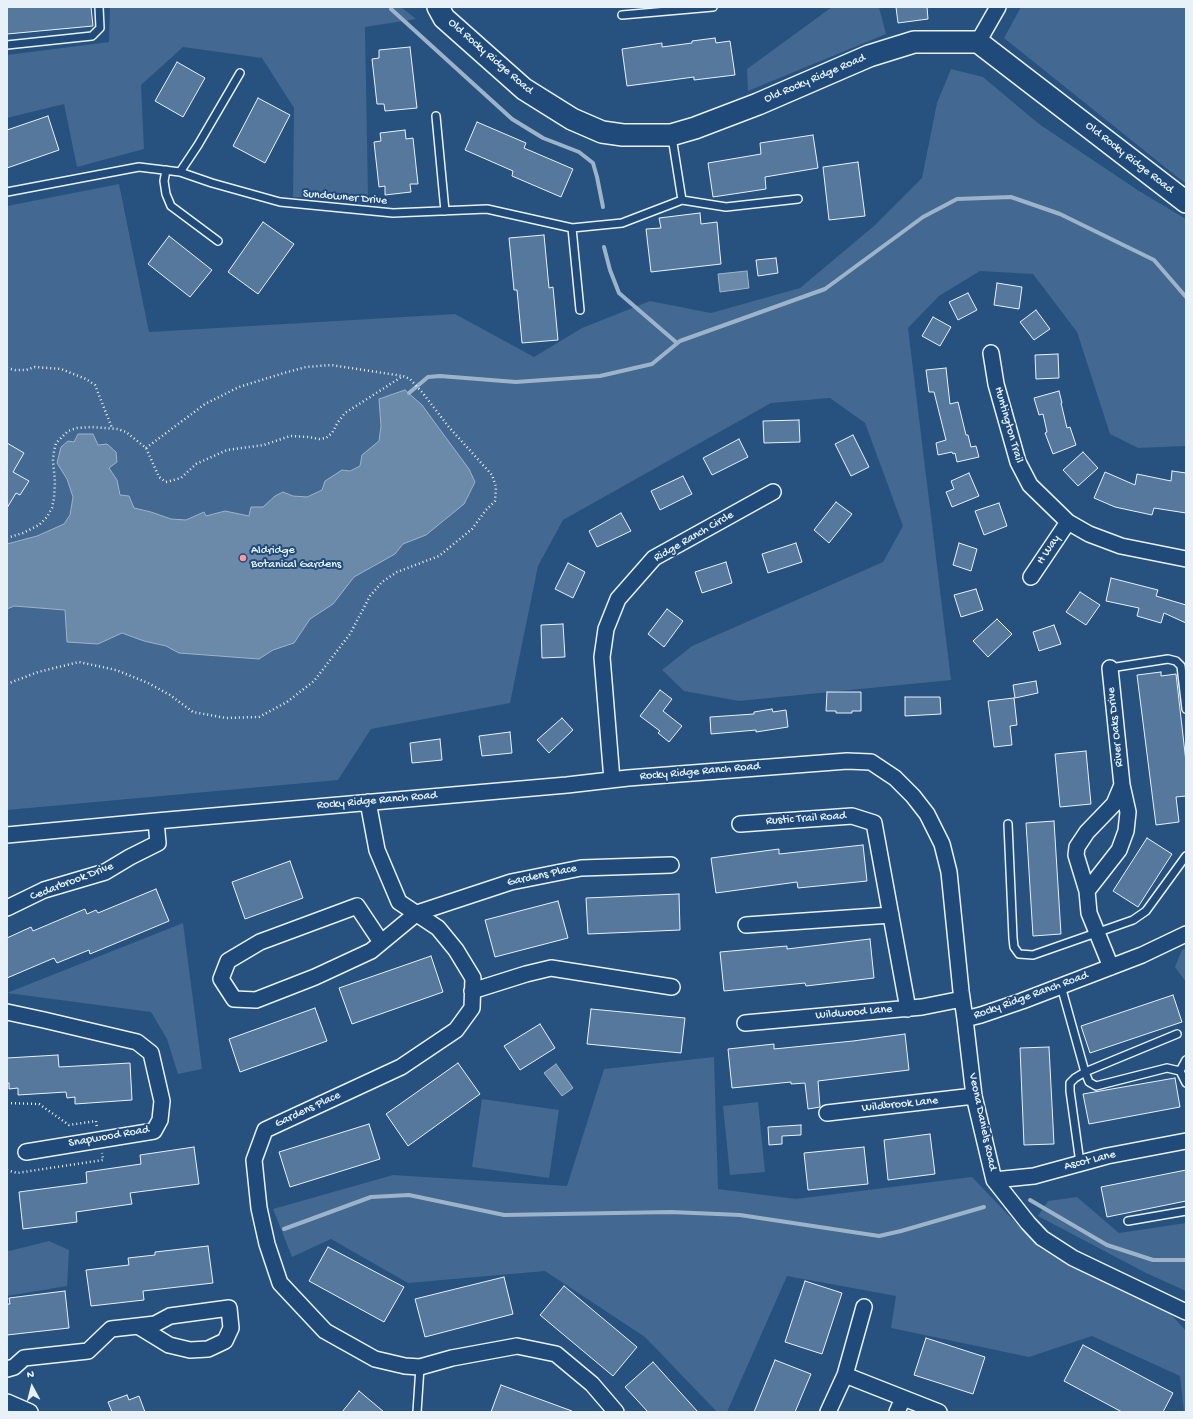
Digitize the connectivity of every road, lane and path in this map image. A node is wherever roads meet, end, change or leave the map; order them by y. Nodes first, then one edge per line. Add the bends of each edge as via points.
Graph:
1 (99, 7) edge
2 (438, 7) edge
3 (713, 7) edge
4 (997, 7) edge
5 (622, 15) dead end
6 (978, 42) junction
7 (7, 45) edge
8 (240, 73) dead end
9 (436, 116) dead end
10 (671, 135) junction
11 (166, 170) junction
12 (180, 172) junction
13 (7, 192) edge
14 (798, 199) dead end
15 (682, 200) junction
16 (1186, 202) edge
17 (445, 211) junction
18 (572, 228) junction
19 (218, 241) dead end
20 (580, 310) dead end
21 (991, 352) dead end
22 (7, 368) edge
23 (403, 376) junction
24 (112, 428) junction
25 (146, 448) junction
26 (773, 492) dead end
27 (1068, 522) junction
28 (7, 538) edge
29 (1186, 559) edge
30 (1031, 577) dead end
31 (1110, 668) joint
32 (7, 684) edge
33 (1186, 709) edge
34 (612, 780) junction
35 (1122, 785) junction
36 (368, 802) junction
37 (156, 821) junction
38 (740, 824) dead end
39 (1008, 824) dead end
40 (7, 836) edge
41 (1186, 856) edge
42 (671, 865) dead end
43 (1087, 891) junction
44 (7, 908) edge
45 (417, 914) junction
46 (891, 915) junction
47 (746, 925) dead end
48 (1097, 932) junction
49 (1186, 934) edge
50 (381, 942) junction
51 (1111, 967) junction
52 (1061, 986) junction
53 (672, 987) dead end
54 (472, 991) junction
55 (962, 1000) junction
56 (908, 1009) junction
57 (7, 1012) edge
58 (965, 1019) junction
59 (745, 1023) dead end
60 (1176, 1034) dead end
61 (1186, 1060) edge
62 (1180, 1071) junction
63 (1085, 1072) junction
64 (1186, 1083) edge
65 (974, 1096) junction
66 (7, 1103) edge
67 (827, 1113) dead end
68 (99, 1140) junction
69 (1186, 1141) edge
70 (26, 1152) dead end
71 (1080, 1163) junction
72 (7, 1170) edge
73 (994, 1180) junction
74 (1186, 1211) edge
75 (1128, 1221) dead end
76 (864, 1307) dead end
77 (1186, 1312) edge
78 (138, 1326) junction
79 (420, 1367) junction
80 (7, 1368) edge
81 (845, 1375) junction
82 (903, 1398) junction
83 (7, 1402) edge
84 (30, 1412) edge
85 (417, 1412) edge
86 (616, 1412) edge
87 (828, 1412) edge
88 (897, 1412) edge
89 (939, 1412) edge

1 - 7 lane via 100,28 92,36
2 - 10 street, Old Rocky Ridge Road via 444,18 524,89 572,119 602,132 623,135
3 - 5 lane
4 - 6 street
6 - 10 street, Old Rocky Ridge Road via 914,42 869,56 717,120
6 - 16 street, Old Rocky Ridge Road
8 - 12 lane
9 - 17 lane
10 - 15 lane
11 - 12 lane, Sundowner Drive
11 - 13 lane, Sundowner Drive via 139,167
11 - 19 lane via 164,181 171,206
12 - 17 lane, Sundowner Drive via 280,202 393,213
14 - 15 lane via 726,207
15 - 18 lane, Sundowner Drive via 622,223
17 - 18 lane, Sundowner Drive via 487,209
18 - 20 lane
21 - 27 street, Huntington Trail via 996,384 1018,462 1030,485
22 - 24 path via 61,369 86,379 95,385
23 - 25 path via 331,365 306,367 284,373 239,387 205,404
23 - 25 path via 345,413 326,438 290,436 264,446 227,450 196,464 181,478 166,482 159,477
23 - 32 path via 410,379 422,392 448,426 492,475 496,487 495,501 472,529 439,556 398,572 382,582 370,596 350,634 314,681 286,702 259,717 226,718 193,712 148,683 116,670 79,662 38,672
24 - 25 path via 126,432
24 - 28 path via 78,428 68,431 56,443 52,508 39,525
26 - 34 street, Ridge Ranch Circle via 654,558 618,599 606,629 602,656
27 - 29 street, Huntington Trail via 1089,534 1122,546
27 - 30 street, H Way
31 - 33 lane via 1168,659 1176,661 1181,666
31 - 35 street, River Oaks Drive
34 - 36 street, Rocky Ridge Ranch Road
34 - 55 street, Rocky Ridge Ranch Road via 847,761 871,762 895,778 913,796 927,814 942,844 950,879
35 - 43 street, River Oaks Drive via 1128,812 1126,831 1119,850
35 - 43 street, River Oaks Drive via 1114,804 1077,846 1076,855
36 - 37 street, Rocky Ridge Ranch Road
36 - 45 street, Gardens Place via 377,850 399,902
37 - 40 street, Rocky Ridge Ranch Road
37 - 44 street, Cedarbrook Drive via 158,843 105,872 44,890
38 - 46 street, Rustic Trail Road via 852,816 874,823
39 - 48 lane via 1012,938 1019,954 1033,954
41 - 48 lane via 1146,911 1133,920
42 - 45 street, Gardens Place via 581,868 511,882
43 - 48 street, River Oaks Drive via 1089,913
45 - 50 street, Gardens Place
45 - 54 street, Gardens Place via 438,928 456,950 473,978
46 - 47 street
46 - 56 street, Rustic Trail Road
48 - 51 street, River Oaks Drive
49 - 51 street, Rocky Ridge Ranch Road
50 - 50 street, Gardens Place via 357,906 260,942 228,961 221,979 234,1000 256,1000 315,977 371,951
51 - 52 street, Rocky Ridge Ranch Road
52 - 58 street, Rocky Ridge Ranch Road
52 - 63 lane
53 - 54 street via 551,968
54 - 79 street, Gardens Place via 472,1008 456,1030 400,1067 265,1130 254,1160 259,1208 267,1244 280,1283 325,1331 376,1359
55 - 56 street, Wildwood Lane
55 - 58 street, Rocky Ridge Ranch Road
56 - 59 street, Wildwood Lane
57 - 68 street, Snapwood Road via 137,1042 151,1053 162,1101 160,1120 154,1131
58 - 65 street, Veona Daniels Road
60 - 63 lane
61 - 62 lane
62 - 63 lane via 1167,1068 1096,1086 1088,1082
62 - 64 lane
63 - 71 lane via 1070,1083
65 - 67 street, Wildbrook Lane
65 - 73 street, Veona Daniels Road
66 - 68 path via 39,1104 69,1125 96,1121
68 - 70 street, Snapwood Road
68 - 72 path via 103,1160 18,1173
69 - 71 street, Ascot Lane
71 - 73 street, Ascot Lane via 1034,1176
73 - 77 street, Veona Daniels Road via 1042,1238 1073,1258
74 - 75 lane
76 - 81 street
78 - 78 street via 155,1324 170,1316 229,1308 231,1328 225,1341 208,1349 190,1350 170,1345
78 - 80 street via 111,1329 88,1351 24,1358 14,1367
79 - 85 lane
79 - 86 street, Gardens Place via 452,1358 517,1346 556,1354 592,1384
81 - 82 street
81 - 87 street
82 - 88 street
82 - 89 street
83 - 84 street

